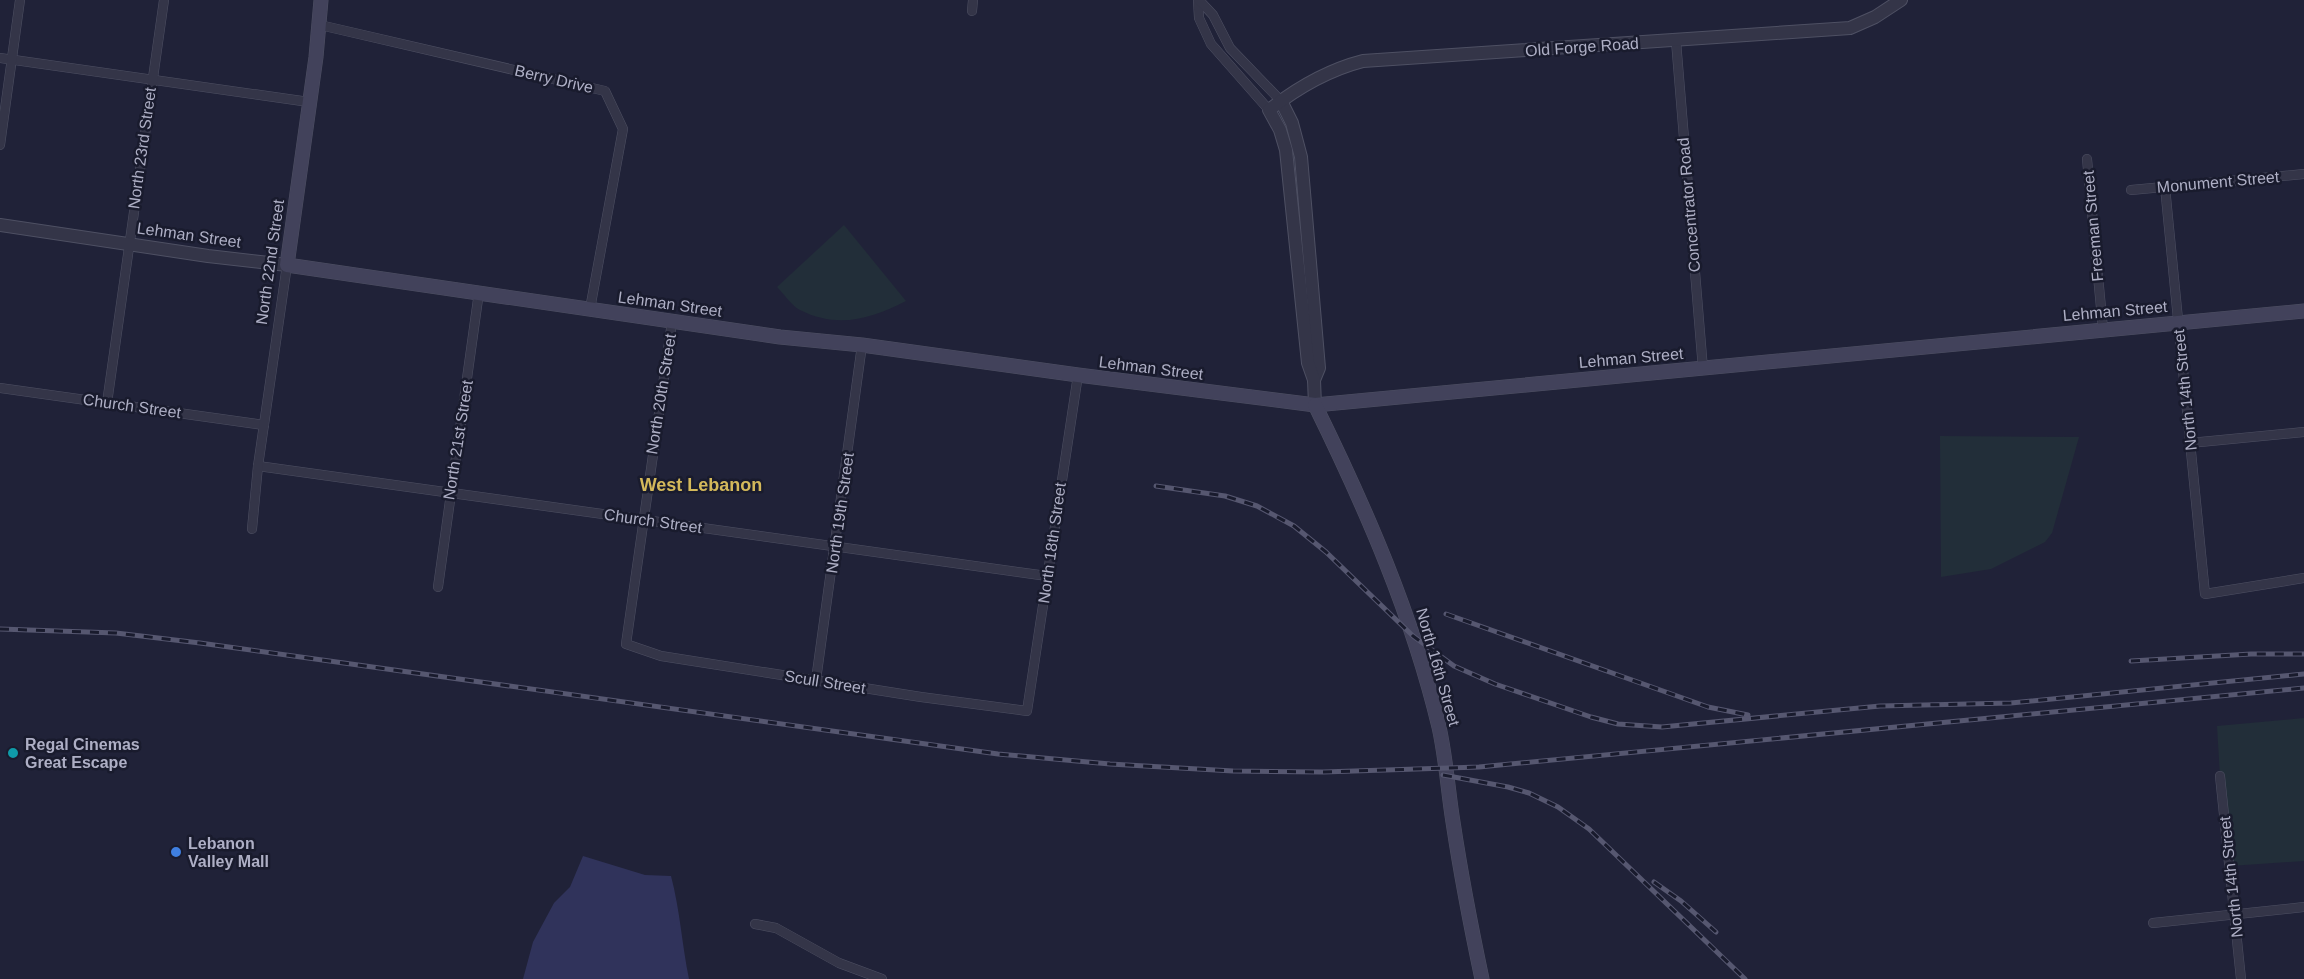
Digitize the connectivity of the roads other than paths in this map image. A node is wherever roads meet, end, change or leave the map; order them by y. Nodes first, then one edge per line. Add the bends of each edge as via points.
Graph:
1 (20, 0) edge
2 (164, 0) edge
3 (321, 0) edge
4 (973, 0) edge
5 (1199, 0) edge
6 (1901, 0) edge
7 (972, 11) dead end
8 (320, 25) junction
9 (1676, 41) junction
10 (0, 58) edge
11 (12, 60) junction
12 (152, 80) junction
13 (1281, 101) junction
14 (309, 102) junction
15 (1269, 110) junction
16 (0, 145) edge
17 (2087, 159) dead end
18 (2304, 174) edge
19 (2165, 187) junction
20 (2131, 190) dead end
21 (0, 225) edge
22 (129, 244) junction
23 (287, 265) junction
24 (479, 292) junction
25 (590, 309) junction
26 (2304, 310) edge
27 (672, 322) junction
28 (2178, 322) junction
29 (2103, 329) junction
30 (862, 345) junction
31 (1703, 369) junction
32 (1078, 375) junction
33 (1314, 380) junction
34 (0, 388) edge
35 (107, 403) junction
36 (1315, 405) junction
37 (264, 425) junction
38 (2304, 432) edge
39 (2190, 443) junction
40 (258, 466) junction
41 (449, 493) junction
42 (642, 520) junction
43 (252, 529) dead end
44 (835, 547) junction
45 (1047, 576) junction
46 (2304, 578) edge
47 (438, 587) dead end
48 (626, 644) joint
49 (816, 680) junction
50 (1027, 711) joint
51 (2220, 776) dead end
52 (2304, 907) edge
53 (2236, 915) junction
54 (2153, 923) dead end
55 (755, 924) dead end
56 (882, 979) edge
57 (1482, 979) edge
58 (2241, 979) edge

1 - 11 street
2 - 12 street, North 23rd Street
3 - 8 main road, North 22nd Street
4 - 7 street
5 - 13 street, North 16th Street via 1213,15 1230,48
5 - 15 street, North 16th Street via 1199,18 1211,44
6 - 9 street, Old Forge Road via 1850,28
8 - 14 main road, North 22nd Street
8 - 25 street, Berry Drive via 605,91 623,129
9 - 13 street, Old Forge Road via 1363,61 1340,67
9 - 31 street, Concentrator Road
10 - 11 street
11 - 12 street
11 - 16 street
12 - 14 street
12 - 22 street, North 23rd Street
13 - 15 street, Old Forge Road
13 - 33 street, North 16th Street via 1299,145 1302,167 1319,368
14 - 23 main road, North 22nd Street
15 - 33 street, North 16th Street via 1286,150 1308,363
17 - 29 street, Freeman Street
18 - 19 street, Monument Street
19 - 20 street, Monument Street
19 - 28 street, North 14th Street
21 - 22 street, Lehman Street
22 - 23 street, Lehman Street
22 - 35 street, North 23rd Street
23 - 24 main road, Lehman Street
23 - 37 street, North 22nd Street
24 - 25 main road, Lehman Street
24 - 41 street, North 21st Street
25 - 27 main road, Lehman Street
26 - 28 main road, Lehman Street
27 - 30 main road, Lehman Street
27 - 42 street, North 20th Street
28 - 29 main road, Lehman Street
28 - 39 street, North 14th Street
29 - 31 main road, Lehman Street
30 - 32 main road, Lehman Street
30 - 44 street, North 19th Street
31 - 36 main road, Lehman Street
32 - 36 main road, Lehman Street
32 - 45 street, North 18th Street
33 - 36 street, North 16th Street
34 - 35 street, Church Street
35 - 37 street, Church Street
36 - 57 main road, North 16th Street via 1378,540 1424,669 1440,730
37 - 40 street, North 22nd Street
38 - 39 street
39 - 46 street, North 14th Street via 2205,594
40 - 41 street, Church Street
40 - 43 street, North 22nd Street
41 - 42 street, Church Street
41 - 47 street, North 21st Street
42 - 44 street, Church Street
42 - 48 street, North 20th Street
44 - 45 street, Church Street
44 - 49 street, North 19th Street
45 - 50 street, North 18th Street
48 - 49 street, Scull Street via 661,656
49 - 50 street, Scull Street
51 - 53 street, North 14th Street
52 - 53 street
53 - 54 street
53 - 58 street, North 14th Street
55 - 56 street via 776,928 839,963

